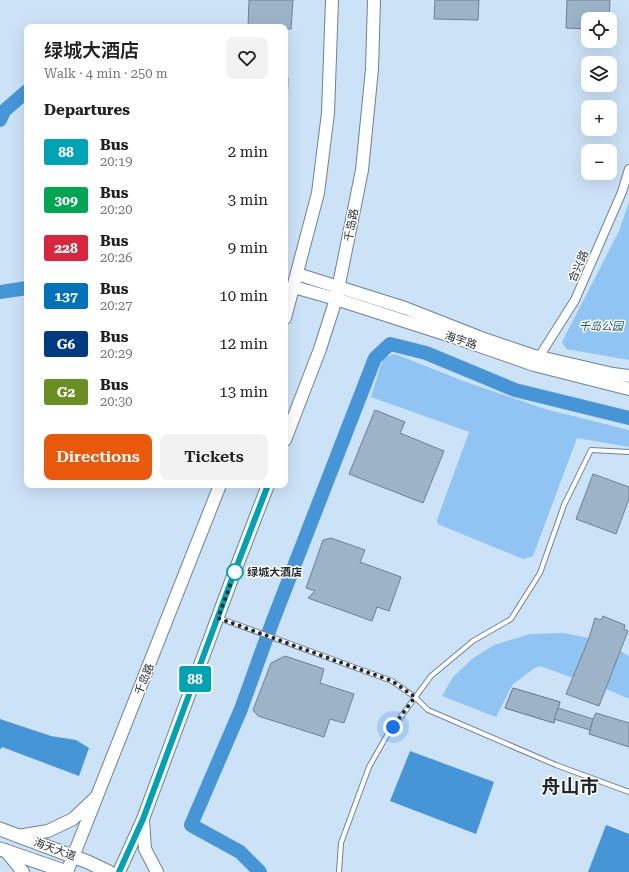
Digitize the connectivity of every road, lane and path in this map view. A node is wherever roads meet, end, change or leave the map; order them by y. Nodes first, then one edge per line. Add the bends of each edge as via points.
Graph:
1 (332, 0) edge
2 (374, 0) edge
3 (629, 169) edge
4 (297, 274) junction
5 (294, 287) junction
6 (339, 287) junction
7 (336, 299) junction
8 (288, 308) edge
9 (536, 361) junction
10 (629, 376) edge
11 (629, 389) edge
12 (288, 432) edge
13 (629, 452) edge
14 (219, 488) edge
15 (267, 488) edge
16 (218, 618) junction
17 (415, 697) junction
18 (629, 792) edge
19 (97, 796) junction
20 (143, 819) junction
21 (0, 829) edge
22 (18, 836) junction
23 (2, 849) edge
24 (74, 856) junction
25 (23, 872) edge
26 (67, 872) edge
27 (109, 872) edge
28 (119, 872) edge
29 (157, 872) edge
30 (339, 872) edge

1 - 4 street via 328,113 318,193
2 - 6 street, 千岛路 via 372,69 362,170
3 - 9 street, 合兴路 via 622,192 575,300
4 - 5 street
4 - 6 street, 海宇路
5 - 7 street, 海宇路
5 - 8 street
6 - 7 street, 千岛路
6 - 9 street, 海宇路 via 405,308 531,355
7 - 9 street, 海宇路
7 - 12 street, 千岛路
9 - 10 street, 海宇路
9 - 11 street, 海宇路
13 - 17 lane via 592,450 564,505 540,572 511,619 473,641 431,676
14 - 19 street, 千岛路
15 - 16 street
16 - 17 lane via 392,681
16 - 20 street
17 - 18 lane via 428,710 556,765
17 - 30 lane via 386,737 369,767 341,843
19 - 22 street via 73,819 48,830
19 - 24 street, 千岛路
20 - 28 street
20 - 29 street via 145,849
21 - 22 main road, 海天大道
22 - 24 main road, 海天大道
23 - 25 street
23 - 26 main road, 海天大道
24 - 26 street, 千岛路
24 - 27 main road, 海天大道

